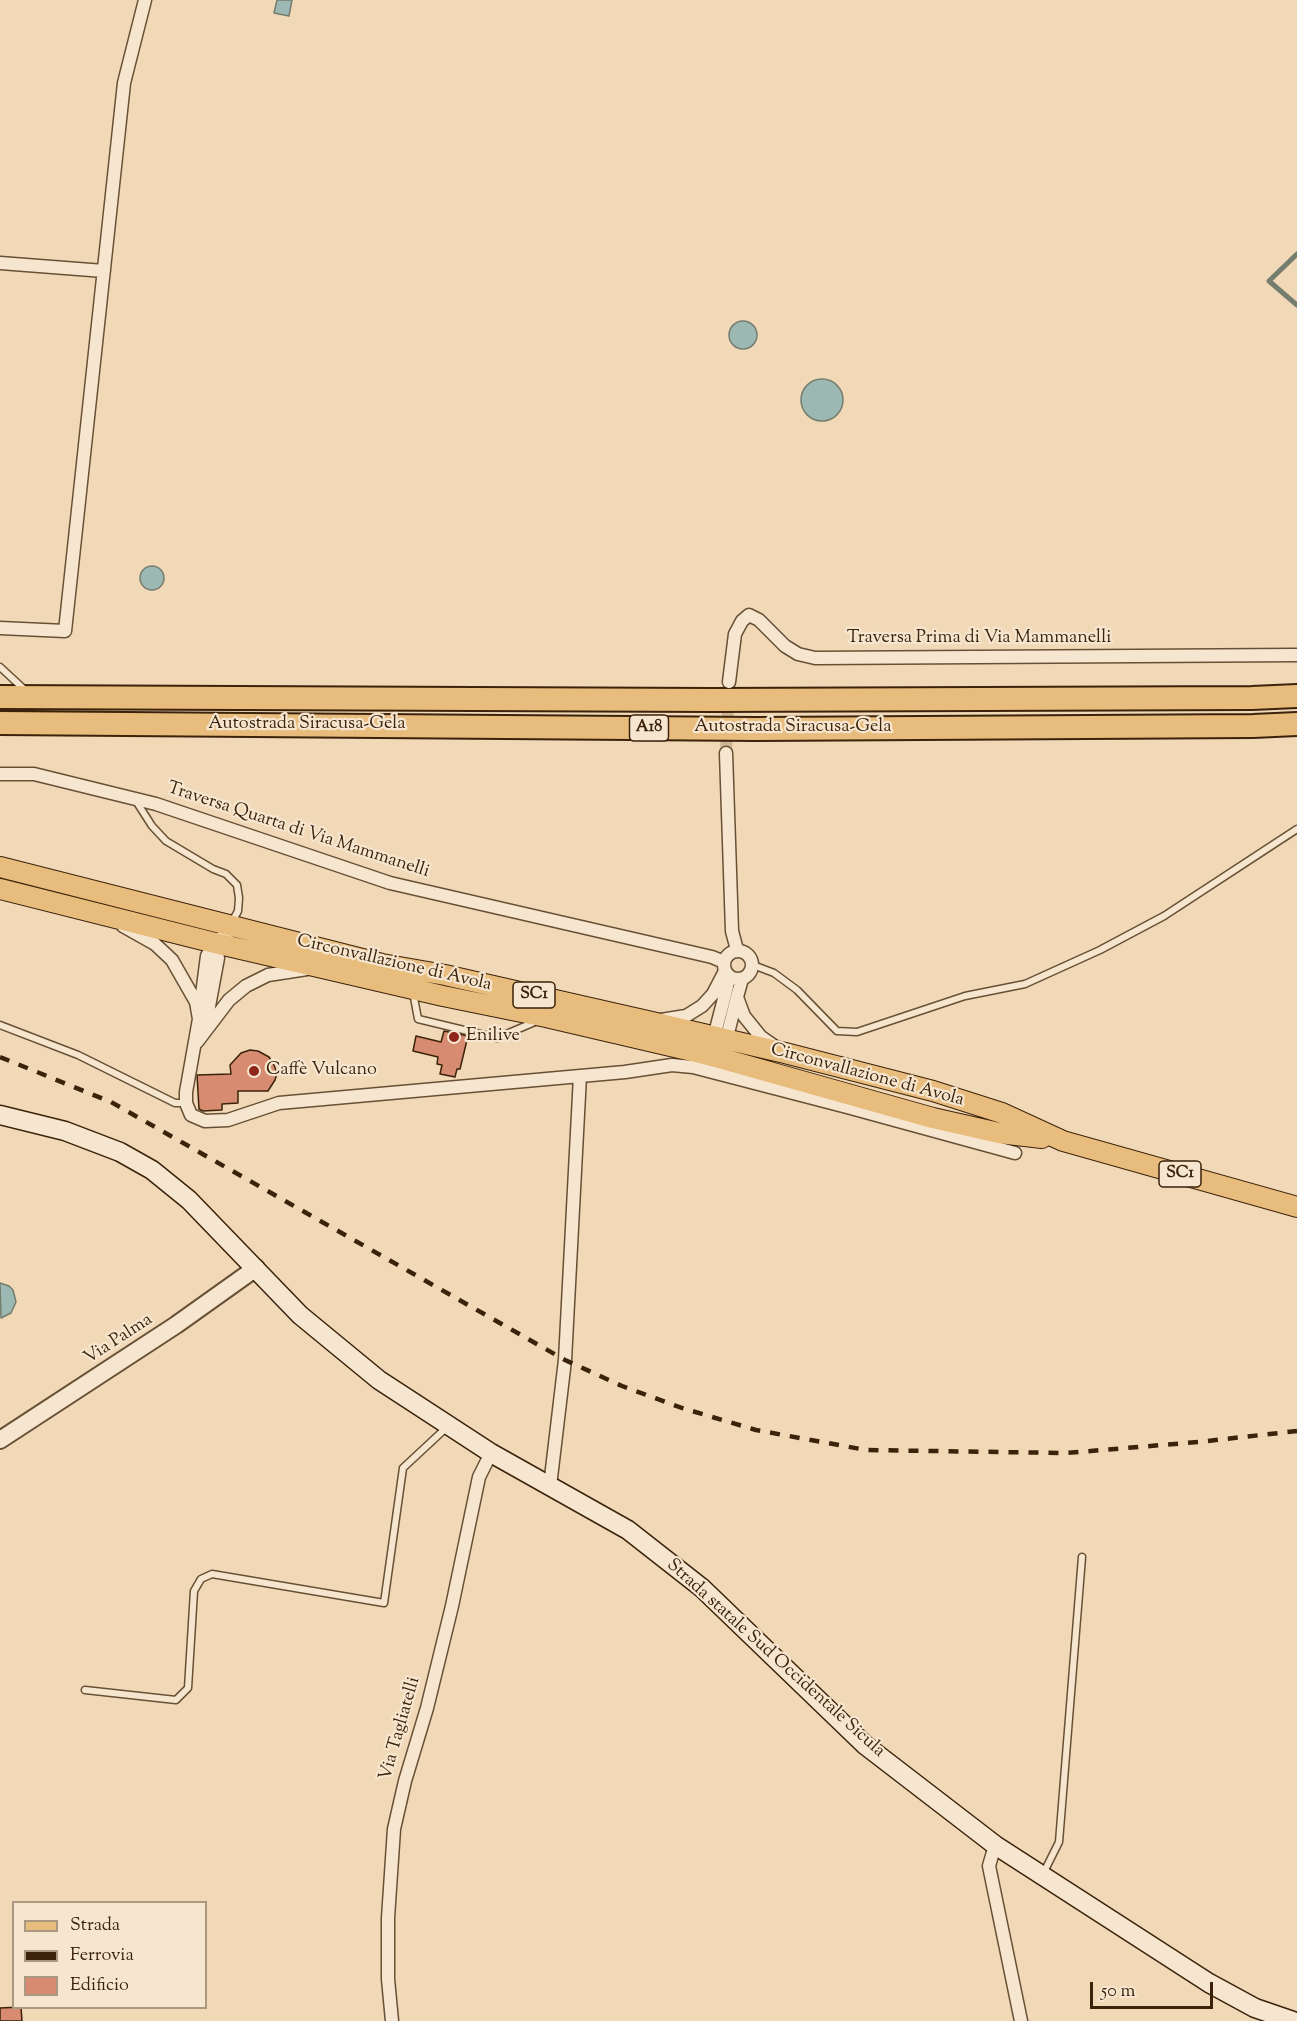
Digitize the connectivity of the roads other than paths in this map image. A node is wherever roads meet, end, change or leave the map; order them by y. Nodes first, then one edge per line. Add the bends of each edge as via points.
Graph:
1 (145, 0) edge
2 (0, 263) edge
3 (104, 272) junction
4 (0, 628) edge
5 (1297, 655) edge
6 (0, 667) edge
7 (729, 682) tunnel mouth
8 (1297, 696) edge
9 (0, 697) edge
10 (33, 697) junction
11 (0, 723) edge
12 (1297, 724) edge
13 (726, 753) tunnel mouth
14 (0, 774) edge
15 (134, 798) junction
16 (1297, 829) edge
17 (0, 867) edge
18 (0, 889) edge
19 (107, 916) junction
20 (204, 919) junction
21 (232, 927) junction
22 (215, 943) junction
23 (737, 950) junction
24 (753, 964) junction
25 (320, 968) junction
26 (726, 970) junction
27 (742, 979) junction
28 (412, 989) junction
29 (737, 997) junction
30 (546, 1017) junction
31 (199, 1019) junction
32 (652, 1022) junction
33 (0, 1025) edge
34 (204, 1032) junction
35 (195, 1045) junction
36 (718, 1047) junction
37 (785, 1053) junction
38 (580, 1076) junction
39 (186, 1103) junction
40 (0, 1115) edge
41 (1063, 1141) junction
42 (1016, 1153) dead end
43 (1297, 1207) edge
44 (256, 1268) junction
45 (449, 1426) junction
46 (0, 1440) edge
47 (491, 1453) junction
48 (550, 1486) junction
49 (1082, 1557) dead end
50 (85, 1690) dead end
51 (995, 1845) junction
52 (1043, 1875) junction
53 (392, 2021) edge
54 (1021, 2021) edge
55 (1293, 2021) edge

1 - 3 street via 124,83
2 - 3 street
3 - 4 street via 65,631
5 - 7 street, Traversa Prima di Via Mammanelli via 815,658 785,646 749,615 735,634
6 - 10 lane
8 - 10 highway, Autostrada Siracusa-Gela / A18 via 735,700
9 - 10 highway, Autostrada Siracusa-Gela / A18
11 - 12 highway, Autostrada Siracusa-Gela / A18 via 745,729
13 - 23 street via 732,931
14 - 15 street, Traversa Quarta di Via Mammanelli via 34,774
15 - 21 lane via 166,841 226,874 237,885 240,898
15 - 26 street, Traversa Quarta di Via Mammanelli via 390,883 712,957
16 - 24 lane via 1164,916 1100,950 1025,984 964,996 857,1032 837,1031 797,990
17 - 20 main road, Circonvallazione di Avola / SC1
18 - 19 main road, Circonvallazione di Avola / SC1
19 - 22 main road, Circonvallazione di Avola / SC1
19 - 31 street via 155,944 172,960 196,1002
20 - 21 main road, Circonvallazione di Avola / SC1
20 - 22 street
21 - 22 street
21 - 32 main road, Circonvallazione di Avola / SC1
22 - 25 main road, Circonvallazione di Avola / SC1
22 - 31 street via 207,956
22 - 34 street via 218,958
23 - 24 street via 748,954
23 - 26 street via 728,954
24 - 27 street via 750,974
25 - 28 main road, Circonvallazione di Avola / SC1
25 - 34 street via 268,975 246,986
26 - 27 street via 732,978
26 - 32 street via 702,1006 686,1016
26 - 36 street via 728,987
27 - 29 street
28 - 30 main road, Circonvallazione di Avola / SC1
28 - 30 lane via 418,1019 497,1038
29 - 36 street
29 - 37 street via 752,1027
30 - 36 main road, Circonvallazione di Avola / SC1
31 - 35 street
32 - 36 main road, Circonvallazione di Avola / SC1
33 - 39 lane via 78,1055 175,1103
34 - 35 street
35 - 39 street
36 - 37 main road, Circonvallazione di Avola / SC1
36 - 41 main road, Circonvallazione di Avola / SC1 via 933,1118 999,1133
37 - 41 main road, Circonvallazione di Avola / SC1 via 933,1091 1002,1113
38 - 39 street via 279,1103 228,1120 205,1121 191,1115
38 - 42 street via 672,1065 693,1068
38 - 48 street via 565,1360
40 - 44 main road, Strada statale Sud Occidentale Sicula via 65,1131 120,1152 152,1170 189,1200
41 - 43 main road, Circonvallazione di Avola / SC1
44 - 45 main road, Strada statale Sud Occidentale Sicula via 300,1315 379,1380
44 - 46 street, Via Palma
45 - 47 main road, Strada statale Sud Occidentale Sicula
45 - 50 lane via 403,1468 384,1603 212,1574 201,1579 194,1591 188,1688 176,1700
47 - 48 main road, Strada statale Sud Occidentale Sicula
47 - 53 street, Via Tagliatelli via 479,1477 452,1606 394,1829 388,1918
48 - 51 main road, Strada statale Sud Occidentale Sicula via 628,1530 702,1588 865,1744
49 - 52 lane via 1059,1842
51 - 52 main road, Strada statale Sud Occidentale Sicula
51 - 54 street via 989,1866
52 - 55 main road, Strada statale Sud Occidentale Sicula via 1209,1983 1255,2008

